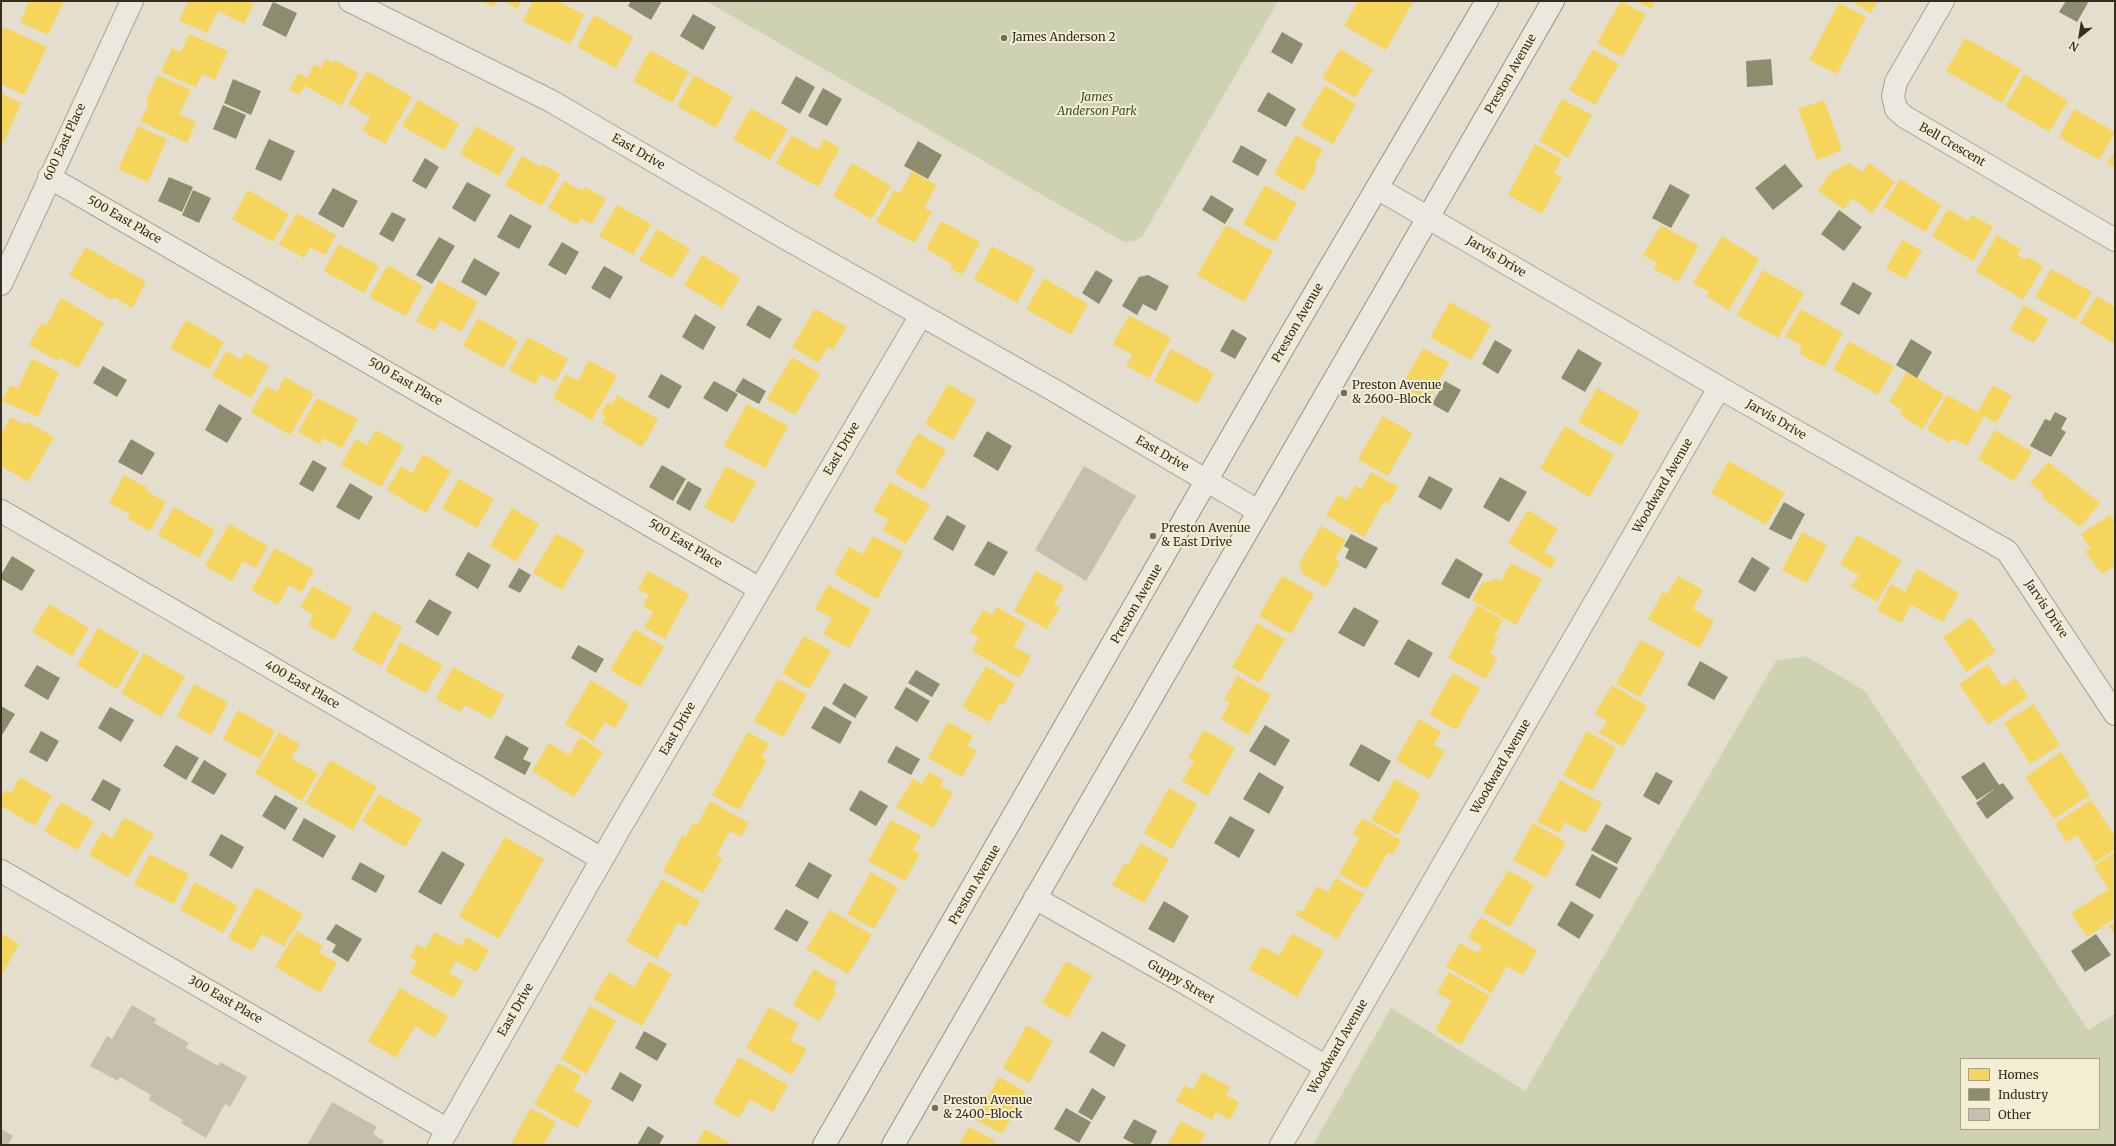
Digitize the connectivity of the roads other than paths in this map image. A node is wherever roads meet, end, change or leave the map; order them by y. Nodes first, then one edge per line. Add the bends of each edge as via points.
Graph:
1 (132, 1) edge
2 (350, 1) edge
3 (1487, 1) edge
4 (1553, 1) edge
5 (1943, 1) edge
6 (49, 177) junction
7 (1377, 188) junction
8 (1428, 217) junction
9 (2115, 240) edge
10 (1, 284) edge
11 (920, 315) junction
12 (1719, 388) junction
13 (1207, 480) junction
14 (1, 511) edge
15 (1258, 511) junction
16 (760, 589) junction
17 (2115, 714) edge
18 (602, 859) junction
19 (1, 871) edge
20 (1035, 898) junction
21 (1326, 1067) junction
22 (444, 1138) edge
23 (824, 1145) edge
24 (893, 1145) edge
25 (1281, 1145) edge

1 - 6 street, 600 East Place
2 - 11 street, East Drive via 551,101
3 - 7 street, Preston Avenue
4 - 8 street, Preston Avenue
5 - 9 street, Bell Crescent via 1896,82 1893,96 1896,109 1905,117
6 - 10 street, 600 East Place
6 - 16 street, 500 East Place
7 - 8 street, Jarvis Drive
7 - 13 street, Preston Avenue
8 - 12 street, Jarvis Drive
8 - 15 street, Preston Avenue
11 - 13 street, East Drive
11 - 16 street, East Drive
12 - 17 street, Jarvis Drive via 2007,550
12 - 21 street, Woodward Avenue
13 - 15 street, East Drive
13 - 23 street, Preston Avenue
14 - 18 street, 400 East Place
15 - 20 street, Preston Avenue
16 - 18 street, East Drive
18 - 22 street, East Drive
19 - 22 street, 300 East Place
20 - 21 street, Guppy Street
20 - 24 street, Preston Avenue
21 - 25 street, Woodward Avenue

